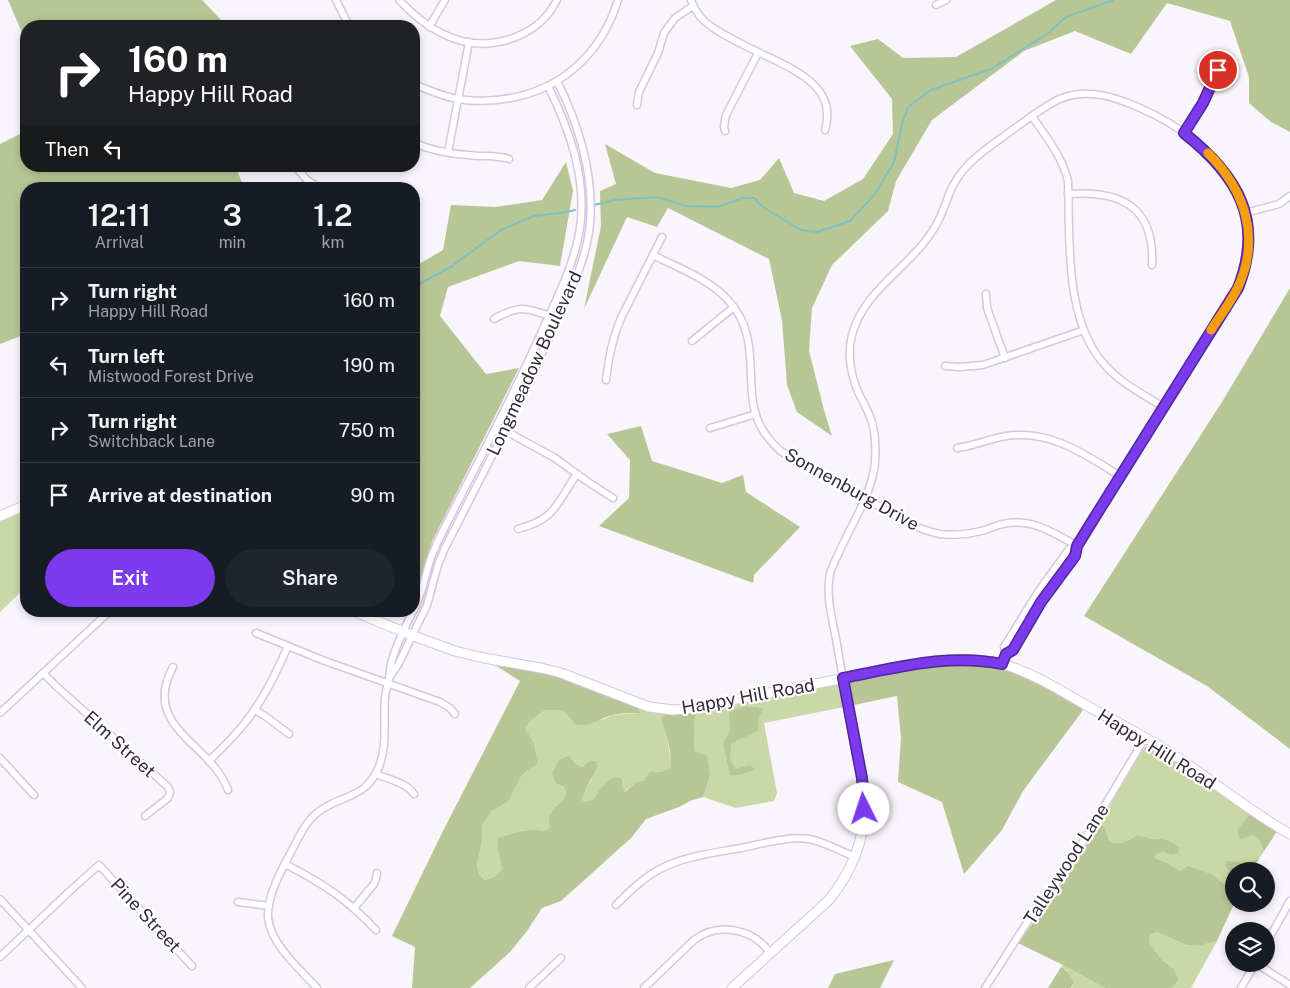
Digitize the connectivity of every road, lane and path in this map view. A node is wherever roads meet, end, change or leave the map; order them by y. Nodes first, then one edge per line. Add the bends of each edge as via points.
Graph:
1 (336, 0) edge
2 (398, 0) edge
3 (445, 0) edge
4 (557, 0) edge
5 (618, 0) edge
6 (946, 0) edge
7 (692, 3) edge
8 (936, 6) dead end
9 (346, 20) edge
10 (419, 20) edge
11 (420, 21) edge
12 (429, 27) junction
13 (469, 42) junction
14 (758, 52) junction
15 (1218, 70) dead end
16 (556, 81) junction
17 (548, 86) junction
18 (420, 87) edge
19 (458, 99) junction
20 (637, 104) dead end
21 (1032, 116) junction
22 (825, 130) dead end
23 (725, 131) dead end
24 (1184, 133) junction
25 (420, 145) edge
26 (448, 152) junction
27 (509, 159) dead end
28 (300, 172) edge
29 (310, 182) edge
30 (1068, 194) junction
31 (1290, 196) edge
32 (1245, 213) junction
33 (662, 238) dead end
34 (653, 255) junction
35 (1152, 264) dead end
36 (986, 294) dead end
37 (734, 307) junction
38 (549, 316) junction
39 (494, 319) dead end
40 (558, 319) junction
41 (1084, 330) junction
42 (692, 341) dead end
43 (1005, 358) junction
44 (945, 366) dead end
45 (606, 380) dead end
46 (1163, 407) junction
47 (756, 414) junction
48 (496, 426) junction
49 (710, 428) dead end
50 (505, 431) junction
51 (956, 448) dead end
52 (577, 474) junction
53 (1120, 476) junction
54 (613, 498) dead end
55 (866, 498) junction
56 (20, 508) edge
57 (0, 516) edge
58 (518, 529) dead end
59 (1077, 546) junction
60 (420, 596) edge
61 (420, 615) edge
62 (104, 617) edge
63 (367, 617) edge
64 (411, 617) edge
65 (419, 617) edge
66 (256, 633) dead end
67 (407, 634) junction
68 (288, 646) junction
69 (1002, 664) junction
70 (173, 667) dead end
71 (43, 674) junction
72 (843, 678) junction
73 (388, 680) junction
74 (255, 710) junction
75 (0, 713) edge
76 (455, 714) dead end
77 (289, 734) dead end
78 (1145, 738) junction
79 (0, 758) edge
80 (209, 761) junction
81 (376, 774) junction
82 (228, 790) dead end
83 (414, 794) dead end
84 (34, 795) dead end
85 (145, 816) dead end
86 (1290, 834) edge
87 (855, 857) junction
88 (285, 864) junction
89 (376, 873) dead end
90 (0, 898) edge
91 (1290, 901) edge
92 (238, 902) dead end
93 (616, 905) dead end
94 (269, 906) junction
95 (354, 908) junction
96 (1275, 928) edge
97 (29, 930) junction
98 (376, 930) dead end
99 (770, 953) junction
100 (0, 957) edge
101 (560, 958) dead end
102 (192, 966) dead end
103 (1251, 972) edge
104 (1269, 972) edge
105 (1290, 985) edge
106 (82, 988) edge
107 (317, 988) edge
108 (529, 988) edge
109 (644, 988) edge
110 (732, 988) edge
111 (985, 988) edge
112 (1241, 988) edge

1 - 9 street
2 - 10 street
3 - 12 street
4 - 13 street via 545,18 523,34 492,43
5 - 16 street via 592,51
6 - 8 street
7 - 14 street via 711,27
7 - 20 street via 664,33
11 - 12 street
12 - 13 street
13 - 19 street
14 - 22 street via 795,70 818,90 827,110
14 - 23 street via 726,115
15 - 24 street
16 - 17 street
16 - 40 street, Longmeadow Boulevard via 581,142 591,206 585,251
17 - 19 street via 503,100
17 - 38 street, Longmeadow Boulevard via 574,152 581,207 574,254
18 - 19 street
19 - 26 street
21 - 24 street via 1069,96 1100,94 1148,111
21 - 30 street via 1062,161
21 - 55 street via 974,159 960,174 932,232 915,254 879,289 856,324 850,344 850,362 855,384 873,425 876,446 874,473
24 - 32 street via 1222,168 1237,191
25 - 26 street
26 - 27 street
28 - 29 street
30 - 35 street via 1102,194 1134,208 1149,231
30 - 41 street via 1070,255 1076,303
31 - 32 street via 1279,204
32 - 46 street via 1248,252 1238,288
33 - 34 street
34 - 37 street, Sonnenburg Drive via 710,284
34 - 45 street via 615,332
36 - 43 street via 986,308
37 - 42 street
37 - 47 street, Sonnenburg Drive via 748,338
38 - 39 street via 533,309 519,308
38 - 40 street
38 - 48 street, Longmeadow Boulevard
40 - 50 street, Longmeadow Boulevard
41 - 43 street
41 - 46 street via 1097,356 1114,374
43 - 44 street via 972,367
46 - 53 street
47 - 49 street
47 - 55 street, Sonnenburg Drive via 768,438 781,451
48 - 50 street
48 - 60 street, Longmeadow Boulevard via 433,553
50 - 52 street
50 - 61 street, Longmeadow Boulevard via 445,548 427,605
51 - 53 street via 1004,436 1041,437 1067,444
52 - 54 street
52 - 58 street via 552,511 537,523
53 - 59 street
55 - 59 street, Sonnenburg Drive via 920,528 939,534 972,533 1009,523 1030,524 1048,529
55 - 72 street via 834,563 829,581 829,604
56 - 57 street
59 - 69 street via 1069,549 1038,592 1004,647 1006,654
62 - 71 street
63 - 67 street, Happy Hill Road
64 - 67 street, Longmeadow Boulevard
65 - 67 street, Longmeadow Boulevard
66 - 68 street
67 - 72 street, Happy Hill Road via 474,656 561,673 642,706 661,709 685,709
67 - 73 street via 398,665
68 - 73 street
68 - 74 street
69 - 72 street, Happy Hill Road via 972,660 934,661
69 - 78 street, Happy Hill Road via 1029,674
70 - 80 street via 165,686 170,719
71 - 75 street
71 - 85 street, Elm Street via 168,787 168,798
72 - 87 street via 864,796 864,820
73 - 76 street via 440,702
73 - 81 street via 383,754
74 - 77 street
74 - 80 street
78 - 86 street, Happy Hill Road
78 - 111 street, Talleywood Lane via 1068,867
79 - 84 street
80 - 82 street via 222,775
81 - 83 street via 404,784
81 - 88 street via 360,792 312,817
87 - 93 street via 799,838 697,856 673,863 653,874
87 - 99 street via 829,900
88 - 94 street
88 - 95 street via 330,889
89 - 95 street via 374,884
90 - 97 street
91 - 96 street
92 - 94 street
94 - 107 street via 269,922 275,939
95 - 98 street
97 - 100 street
97 - 102 street, Pine Street via 99,865
97 - 106 street
99 - 109 street via 749,934 715,930 694,940
99 - 110 street
101 - 108 street
103 - 112 street
104 - 105 street

